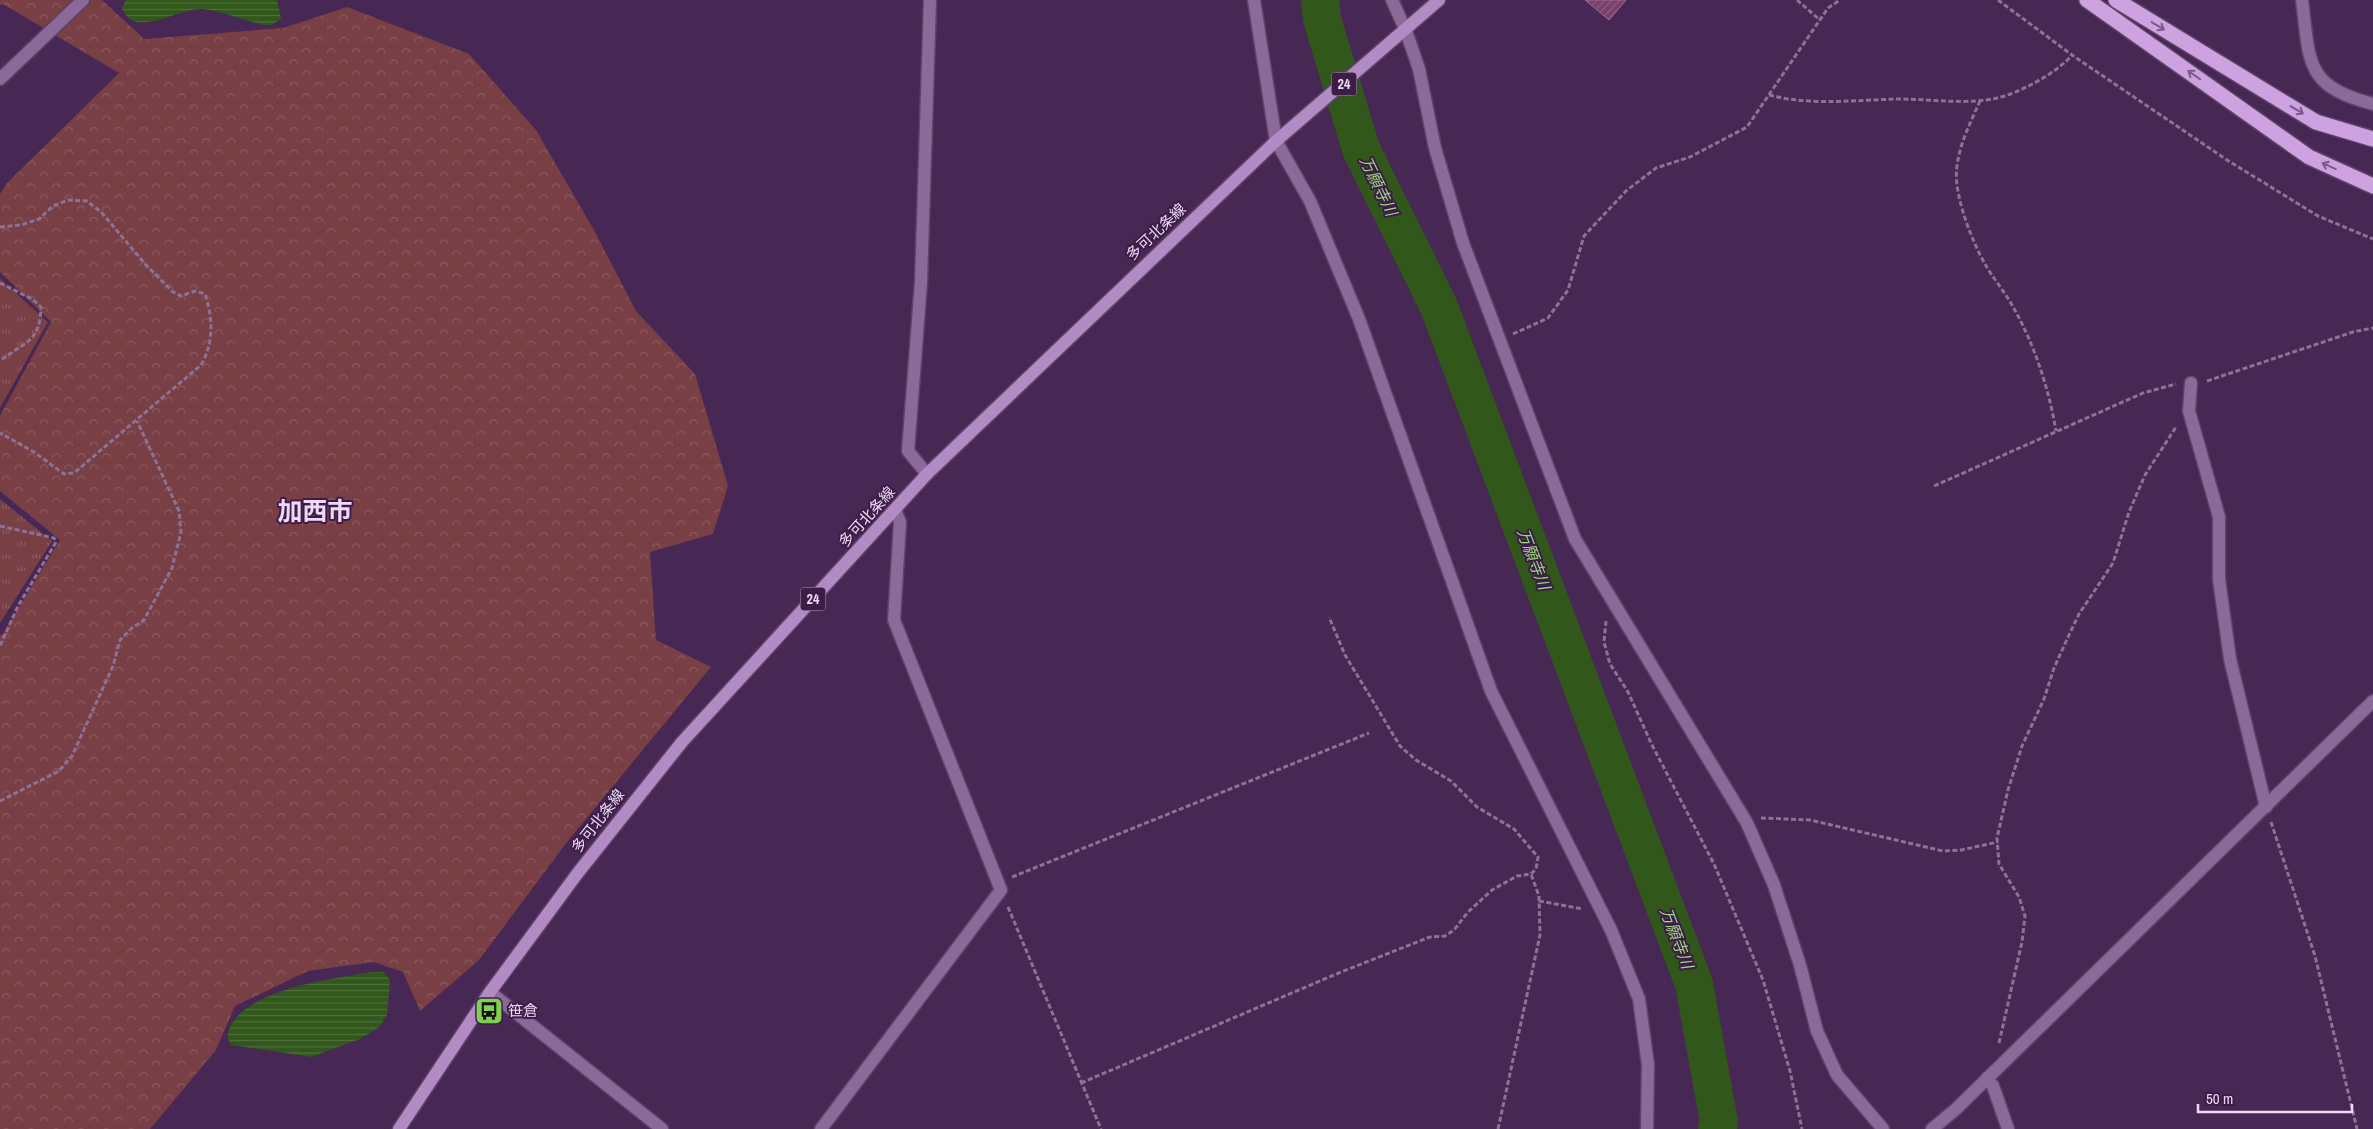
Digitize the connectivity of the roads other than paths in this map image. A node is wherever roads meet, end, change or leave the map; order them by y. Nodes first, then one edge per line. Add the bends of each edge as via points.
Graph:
1 (83, 0) edge
2 (930, 0) edge
3 (1254, 0) edge
4 (1392, 0) edge
5 (1439, 0) edge
6 (2087, 0) edge
7 (2116, 0) edge
8 (2302, 0) edge
9 (1406, 31) junction
10 (0, 79) edge
11 (2373, 104) edge
12 (2373, 139) edge
13 (1276, 141) junction
14 (2373, 186) edge
15 (2191, 383) road end
16 (927, 474) junction
17 (895, 510) junction
18 (2373, 700) edge
19 (2266, 807) junction
20 (490, 992) junction
21 (1987, 1078) junction
22 (400, 1129) edge
23 (662, 1129) edge
24 (821, 1129) edge
25 (1647, 1129) edge
26 (1883, 1129) edge
27 (1932, 1129) edge
28 (2008, 1129) edge

1 - 10 street
2 - 16 street via 921,282 908,451
3 - 13 street
4 - 9 street
5 - 9 main road, 多可北条線 / 24
14 -> 6 highway via 2309,157
7 -> 12 highway via 2316,122
8 - 11 street via 2310,59 2316,73 2330,88
9 - 13 main road, 多可北条線 / 24
9 - 26 street via 1419,69 1435,148 1463,243 1575,539 1747,823 1774,885 1817,1031 1837,1075
13 - 16 main road, 多可北条線 / 24
13 - 25 street via 1310,201 1359,319 1491,691 1601,910 1639,999 1648,1065
15 - 19 street via 2190,416 2219,517 2219,579 2230,659
16 - 17 main road, 多可北条線 / 24
17 - 20 main road, 多可北条線 / 24 via 682,742 577,874
17 - 24 street via 900,522 894,620 1000,886
18 - 19 street
19 - 21 street
20 - 22 main road, 多可北条線 / 24
20 - 23 street
21 - 27 street
21 - 28 street via 1993,1086

